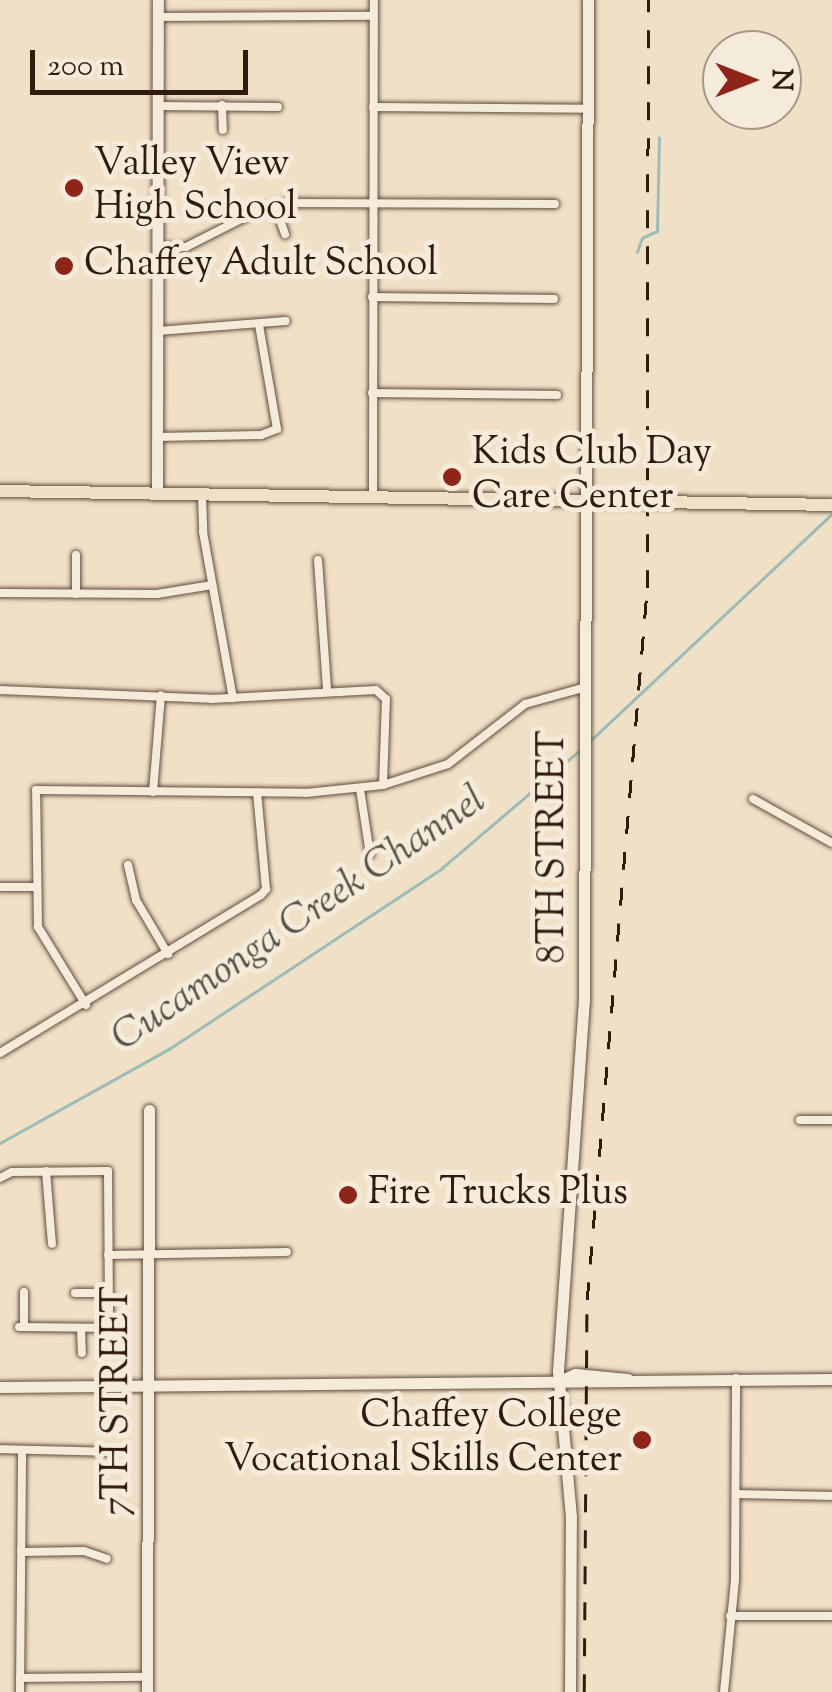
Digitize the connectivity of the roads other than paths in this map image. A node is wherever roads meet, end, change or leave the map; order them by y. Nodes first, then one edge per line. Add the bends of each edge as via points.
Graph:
1 (158, 0) edge
2 (256, 0) edge
3 (374, 0) edge
4 (588, 0) edge
5 (256, 15) junction
6 (374, 16) junction
7 (158, 17) junction
8 (222, 105) junction
9 (158, 106) junction
10 (278, 107) dead end
11 (372, 107) junction
12 (587, 109) junction
13 (223, 130) dead end
14 (373, 203) junction
15 (555, 204) dead end
16 (275, 205) junction
17 (285, 234) dead end
18 (158, 247) junction
19 (372, 297) junction
20 (554, 300) dead end
21 (286, 321) dead end
22 (259, 324) junction
23 (158, 331) junction
24 (372, 394) junction
25 (557, 395) dead end
26 (157, 436) junction
27 (0, 491) edge
28 (157, 494) junction
29 (202, 494) junction
30 (373, 496) junction
31 (588, 498) junction
32 (827, 504) edge
33 (76, 556) dead end
34 (318, 560) dead end
35 (212, 585) junction
36 (0, 593) edge
37 (76, 594) junction
38 (586, 688) junction
39 (0, 690) edge
40 (326, 690) junction
41 (161, 696) junction
42 (232, 698) junction
43 (383, 785) junction
44 (360, 789) junction
45 (153, 792) junction
46 (257, 792) junction
47 (753, 800) dead end
48 (832, 843) edge
49 (370, 854) dead end
50 (128, 864) dead end
51 (0, 887) edge
52 (33, 887) junction
53 (168, 954) junction
54 (86, 1004) junction
55 (0, 1053) edge
56 (149, 1110) dead end
57 (800, 1120) dead end
58 (832, 1120) edge
59 (46, 1172) junction
60 (0, 1178) edge
61 (52, 1244) dead end
62 (287, 1252) dead end
63 (108, 1255) junction
64 (149, 1256) junction
65 (24, 1292) dead end
66 (75, 1293) dead end
67 (108, 1293) junction
68 (82, 1328) junction
69 (109, 1328) junction
70 (120, 1328) dead end
71 (82, 1353) dead end
72 (736, 1378) junction
73 (832, 1379) edge
74 (560, 1381) junction
75 (149, 1386) junction
76 (0, 1387) edge
77 (0, 1449) edge
78 (22, 1450) junction
79 (112, 1452) dead end
80 (737, 1494) junction
81 (832, 1496) edge
82 (21, 1552) junction
83 (107, 1559) dead end
84 (730, 1616) junction
85 (832, 1616) edge
86 (147, 1677) junction
87 (20, 1678) junction
88 (20, 1692) edge
89 (147, 1692) edge
90 (570, 1692) edge
91 (724, 1692) edge

1 - 7 street
2 - 5 street
3 - 6 street
4 - 12 street, 8TH STREET
5 - 6 street
5 - 7 street
6 - 11 street
7 - 9 street
8 - 9 street
8 - 10 street
8 - 13 street
9 - 18 street
11 - 12 street
11 - 14 street
12 - 31 street, 8TH STREET
14 - 15 street
14 - 16 street
14 - 19 street
16 - 17 street
16 - 18 street via 186,247
18 - 23 street
19 - 20 street
19 - 24 street
21 - 22 street
22 - 23 street
22 - 26 street via 277,429 261,436
23 - 26 street
24 - 25 street
24 - 30 street
26 - 28 street
27 - 28 main road
28 - 29 main road
29 - 30 main road
29 - 35 street
30 - 31 main road
31 - 32 main road
31 - 38 street, 8TH STREET
33 - 37 street
34 - 40 street
35 - 37 street via 157,594
35 - 42 street
36 - 37 street
38 - 43 street via 525,704 448,764
38 - 74 street, 8TH STREET via 584,1000
39 - 41 street
40 - 42 street
40 - 43 street via 381,692
41 - 42 street
41 - 45 street
43 - 44 street
44 - 46 street
44 - 49 street
45 - 46 street
45 - 52 street via 36,790
46 - 53 street via 266,889
47 - 48 street
50 - 53 street via 136,900
51 - 52 street
52 - 54 street via 38,927
53 - 54 street
54 - 55 street
56 - 64 street, 7TH STREET
57 - 58 street
59 - 60 street
59 - 61 street
59 - 63 street via 108,1171
62 - 64 street
63 - 64 street
63 - 67 street
64 - 75 street, 7TH STREET
65 - 68 street via 22,1327
66 - 67 street
67 - 69 street
68 - 69 street
68 - 71 street
69 - 70 street
72 - 73 street
72 - 74 street via 575,1374
72 - 80 street
74 - 75 street
74 - 90 street, 8TH STREET via 571,1518
75 - 76 street
75 - 86 street, 7TH STREET
77 - 78 street
78 - 79 street
78 - 82 street
80 - 81 street
80 - 84 street
82 - 83 street via 84,1551
82 - 87 street
84 - 85 street
84 - 91 street
86 - 87 street
86 - 89 street, 7TH STREET
87 - 88 street

